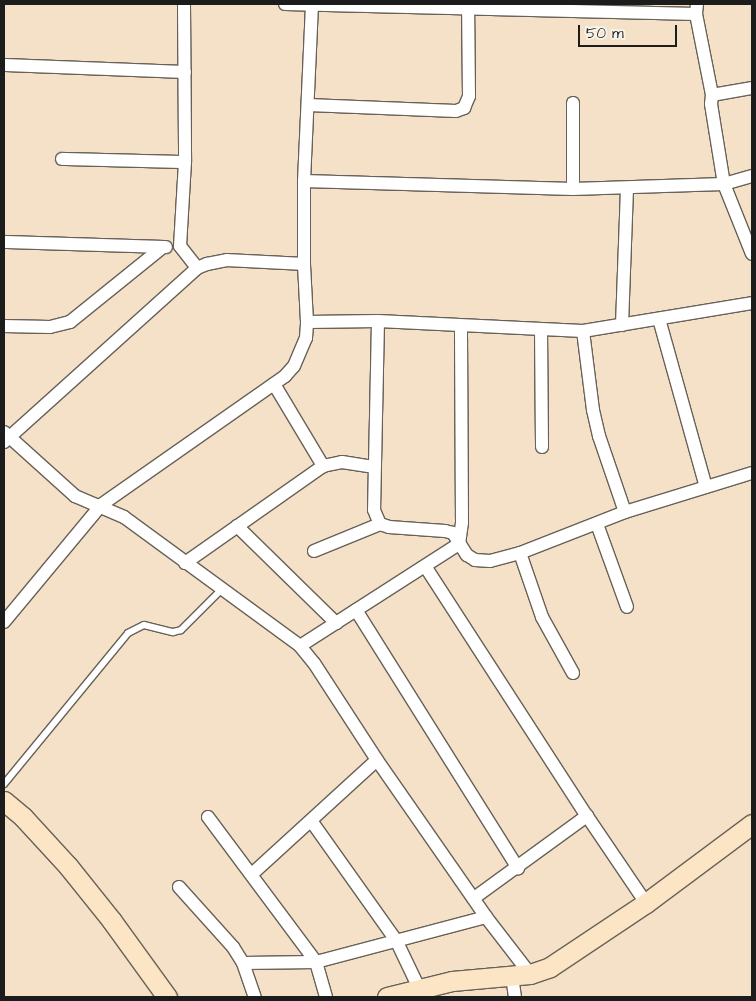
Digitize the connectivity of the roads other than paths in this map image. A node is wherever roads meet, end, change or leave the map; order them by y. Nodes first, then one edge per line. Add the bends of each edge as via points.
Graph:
1 (184, 4) edge
2 (285, 4) edge
3 (312, 5) edge
4 (384, 5) edge
5 (468, 6) edge
6 (552, 7) edge
7 (697, 9) edge
8 (4, 64) edge
9 (186, 72) junction
10 (752, 88) edge
11 (712, 95) junction
12 (573, 103) dead end
13 (308, 105) junction
14 (62, 159) dead end
15 (185, 162) junction
16 (752, 176) edge
17 (304, 181) junction
18 (724, 184) junction
19 (627, 188) junction
20 (573, 189) junction
21 (4, 242) edge
22 (180, 246) junction
23 (163, 247) junction
24 (752, 254) edge
25 (304, 264) junction
26 (197, 268) junction
27 (752, 303) edge
28 (659, 319) junction
29 (378, 321) junction
30 (307, 322) junction
31 (622, 325) junction
32 (4, 326) edge
33 (461, 326) junction
34 (541, 330) junction
35 (583, 331) junction
36 (274, 384) junction
37 (5, 437) edge
38 (542, 447) dead end
39 (323, 466) junction
40 (375, 467) junction
41 (752, 473) edge
42 (706, 487) junction
43 (101, 505) junction
44 (625, 512) junction
45 (380, 524) junction
46 (597, 524) junction
47 (238, 526) junction
48 (459, 544) junction
49 (314, 551) dead end
50 (520, 553) junction
51 (185, 563) junction
52 (425, 566) junction
53 (222, 589) junction
54 (627, 607) dead end
55 (356, 610) junction
56 (4, 622) edge
57 (336, 623) junction
58 (300, 646) junction
59 (573, 673) dead end
60 (377, 760) junction
61 (4, 784) edge
62 (4, 801) edge
63 (587, 816) junction
64 (208, 817) dead end
65 (312, 822) junction
66 (752, 824) edge
67 (518, 868) junction
68 (252, 874) junction
69 (179, 887) dead end
70 (474, 898) junction
71 (646, 903) junction
72 (486, 917) junction
73 (396, 940) junction
74 (316, 962) junction
75 (243, 963) junction
76 (521, 975) junction
77 (419, 988) junction
78 (167, 997) edge
79 (255, 997) edge
80 (326, 997) edge
81 (388, 997) edge
82 (515, 997) edge

1 - 9 street
2 - 3 street
3 - 4 street
3 - 13 street
4 - 5 street
5 - 6 street
5 - 13 street via 469,96 464,108 456,111
6 - 7 street
7 - 11 street
8 - 9 street
9 - 15 street
10 - 11 street
11 - 18 street
12 - 20 street
13 - 17 street
14 - 15 street
15 - 22 street
16 - 18 street
17 - 20 street
17 - 25 street
18 - 19 street
18 - 24 street
19 - 20 street
19 - 31 street
21 - 23 street
22 - 23 street
22 - 26 street
23 - 32 street via 70,322 50,327
25 - 26 street via 227,260
25 - 30 street
26 - 37 street
27 - 28 street
28 - 31 street
28 - 42 street
29 - 30 street
29 - 33 street
29 - 40 street
30 - 36 street via 306,338 294,366
31 - 35 street
33 - 34 street
33 - 48 street via 462,523
34 - 35 street
34 - 38 street
35 - 44 street via 592,410
36 - 39 street
36 - 43 street
37 - 43 street via 75,496
39 - 40 street via 342,462
39 - 47 street
40 - 45 street via 374,510
41 - 42 street
42 - 44 street
43 - 51 street via 135,524
43 - 56 street
44 - 46 street
45 - 48 street via 453,533
45 - 49 street
46 - 50 street
46 - 54 street
47 - 51 street
47 - 57 street
48 - 50 street via 475,560 490,561
48 - 52 street
50 - 59 street via 542,617
51 - 53 street
52 - 55 street
52 - 63 street
53 - 58 street
53 - 61 lane via 181,630 173,632 144,625 128,633
55 - 57 street
55 - 67 street
57 - 58 street
58 - 60 street via 314,662
60 - 65 street
60 - 70 street
62 - 78 street via 24,817 68,866
63 - 67 street
63 - 71 street
64 - 68 street
65 - 68 street
65 - 73 street
66 - 71 street
67 - 70 street
68 - 74 street
69 - 75 street
70 - 72 street
71 - 76 street via 560,961
72 - 73 street
72 - 76 street
73 - 74 street
73 - 77 street
74 - 75 street
74 - 80 street
75 - 79 street
76 - 77 street
76 - 82 street
77 - 81 street

